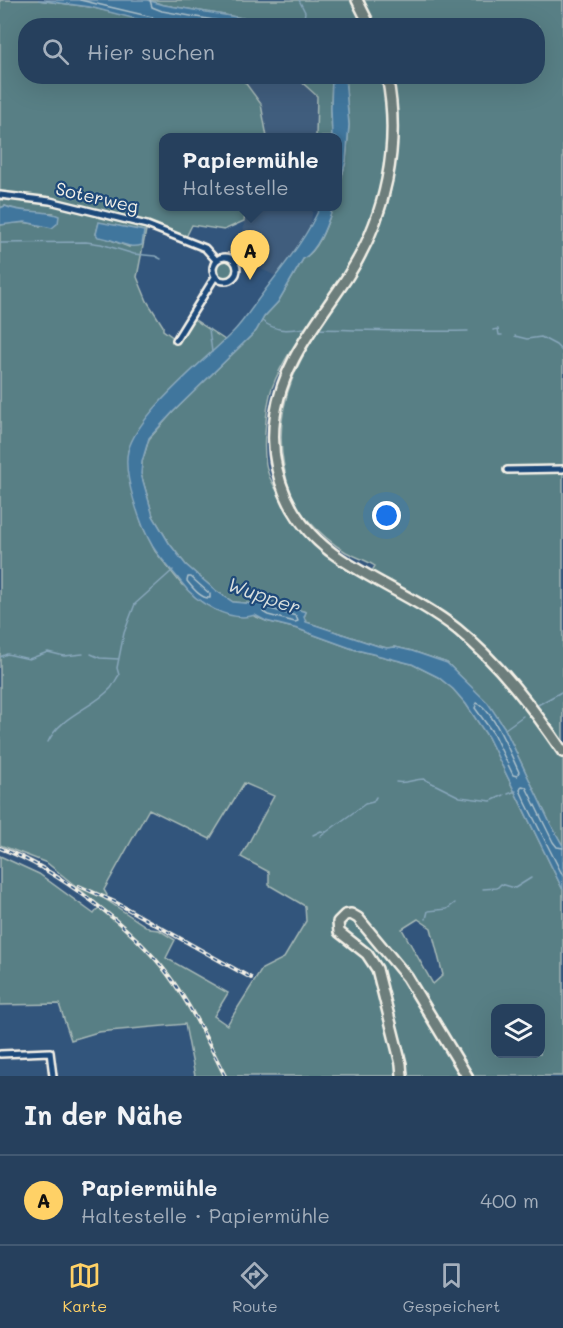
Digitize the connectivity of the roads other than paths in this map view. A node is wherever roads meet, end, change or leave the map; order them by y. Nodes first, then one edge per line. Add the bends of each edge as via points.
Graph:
1 (357, 0) edge
2 (366, 18) edge
3 (388, 84) edge
4 (0, 195) edge
5 (216, 260) junction
6 (215, 277) junction
7 (176, 340) dead end
8 (563, 469) edge
9 (507, 470) dead end
10 (563, 752) edge
11 (0, 1054) edge
12 (53, 1076) edge
13 (402, 1076) edge
14 (467, 1076) edge

1 - 2 main road
3 - 10 main road via 392,132 383,198 362,253 294,358 278,401 273,436 279,477 300,521 318,541 341,559 426,607 468,639 509,681
4 - 5 street, Soterweg via 50,201 140,223 205,248
5 - 6 street via 212,269
5 - 6 street via 231,259 237,269 228,281
6 - 7 street
8 - 9 street
11 - 12 street via 50,1052
13 - 14 main road via 378,972 367,954 339,932 338,922 345,915 358,918 402,970

